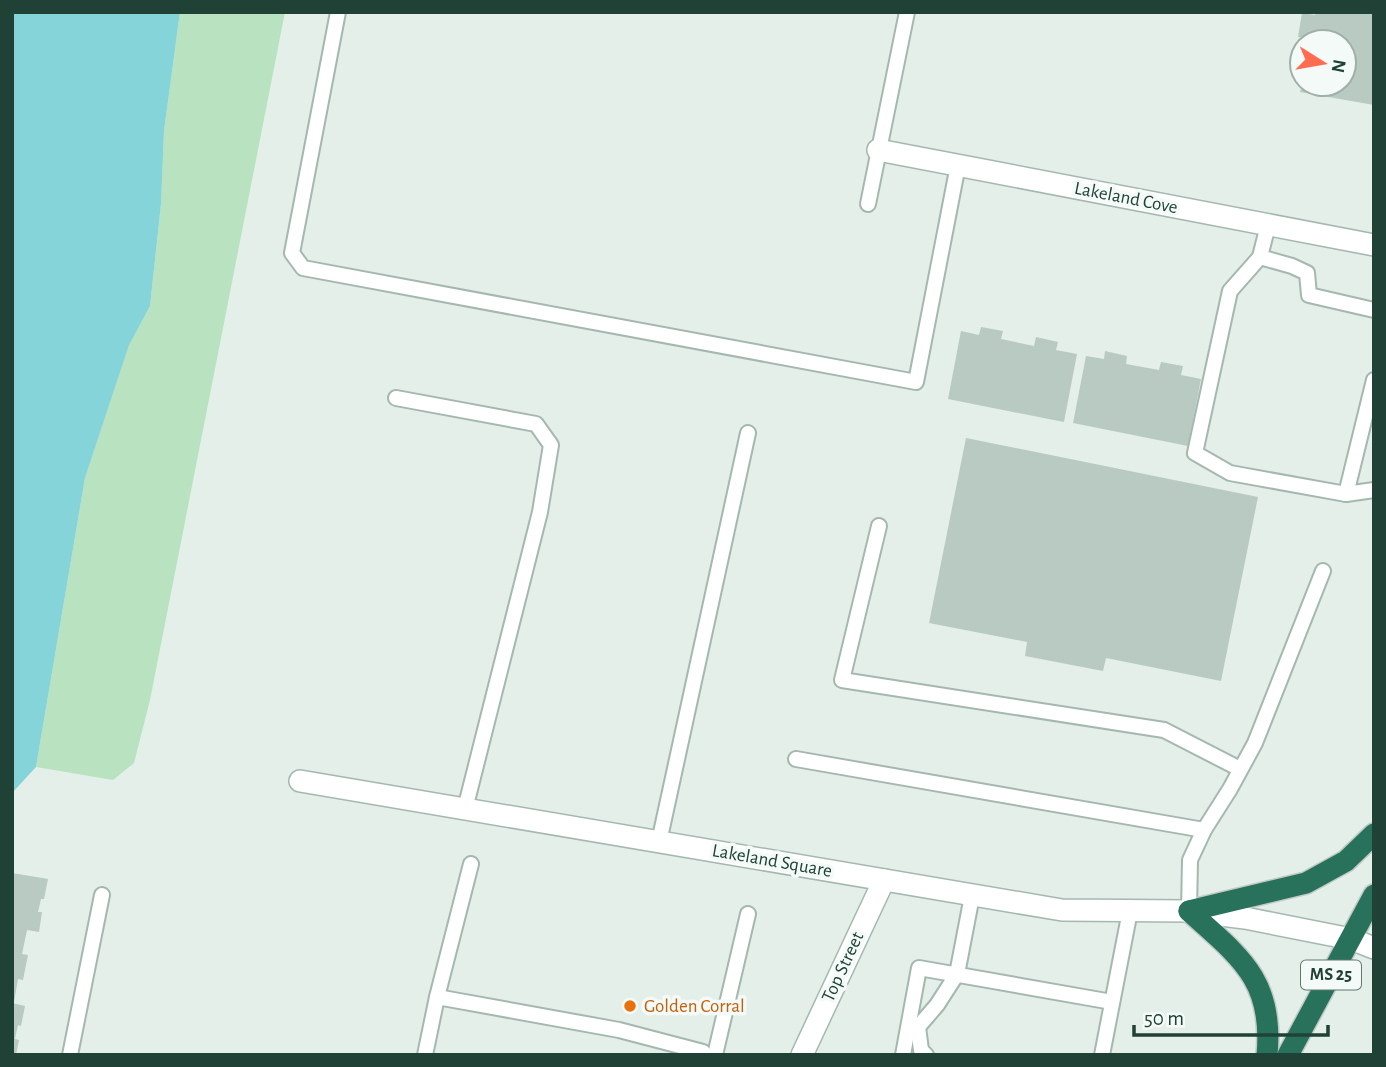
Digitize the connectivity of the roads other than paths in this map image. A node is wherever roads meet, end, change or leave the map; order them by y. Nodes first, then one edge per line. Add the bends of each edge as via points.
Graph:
1 (338, 12) edge
2 (907, 12) edge
3 (878, 150) junction
4 (958, 165) junction
5 (868, 204) dead end
6 (1268, 225) junction
7 (1374, 245) edge
8 (1260, 257) junction
9 (1374, 310) edge
10 (1374, 380) edge
11 (396, 398) dead end
12 (748, 433) dead end
13 (1374, 490) edge
14 (1346, 494) junction
15 (879, 526) dead end
16 (1323, 571) dead end
17 (796, 759) dead end
18 (1240, 769) junction
19 (300, 781) dead end
20 (466, 809) junction
21 (1204, 830) junction
22 (1374, 834) edge
23 (659, 842) junction
24 (471, 864) dead end
25 (884, 880) junction
26 (102, 895) dead end
27 (1374, 895) edge
28 (972, 896) junction
29 (1130, 911) junction
30 (1189, 911) junction
31 (748, 914) dead end
32 (1350, 939) junction
33 (1374, 948) edge
34 (957, 974) junction
35 (437, 998) junction
36 (1112, 1002) junction
37 (70, 1055) edge
38 (425, 1055) edge
39 (705, 1055) edge
40 (715, 1055) edge
41 (802, 1055) edge
42 (903, 1055) edge
43 (926, 1055) edge
44 (1102, 1055) edge
45 (1267, 1055) edge
46 (1288, 1055) edge

1 - 4 lane via 292,253 303,268 916,382
2 - 3 lane
3 - 4 street, Lakeland Cove
3 - 5 lane
4 - 6 street, Lakeland Cove
6 - 7 street, Lakeland Cove
6 - 8 lane
8 - 9 lane via 1307,273 1309,295
8 - 14 lane via 1230,291 1195,453 1230,474
10 - 14 lane
11 - 20 lane via 536,424 551,445 540,512
12 - 23 lane
13 - 14 lane
15 - 18 lane via 842,680 1164,730
16 - 18 lane
17 - 21 lane
18 - 21 lane
19 - 20 street, Lakeland Square
20 - 23 street, Lakeland Square
21 - 30 lane via 1190,860
22 - 30 highway via 1346,861 1306,883
23 - 25 street, Lakeland Square
24 - 35 lane
25 - 28 street, Lakeland Square
25 - 41 street, Top Street
26 - 37 lane
27 - 32 highway, MS 25
28 - 29 street, Lakeland Square via 1062,910
28 - 34 lane
29 - 30 street, Lakeland Square
29 - 36 lane
30 - 32 street, Lakeland Square
30 - 45 highway via 1236,953 1256,981 1266,1007
31 - 40 lane
32 - 33 street, Lakeland Square
32 - 46 highway, MS 25
34 - 36 lane
34 - 42 lane via 919,968
34 - 43 lane via 918,1027
35 - 38 lane
35 - 39 lane via 619,1030
36 - 44 lane

